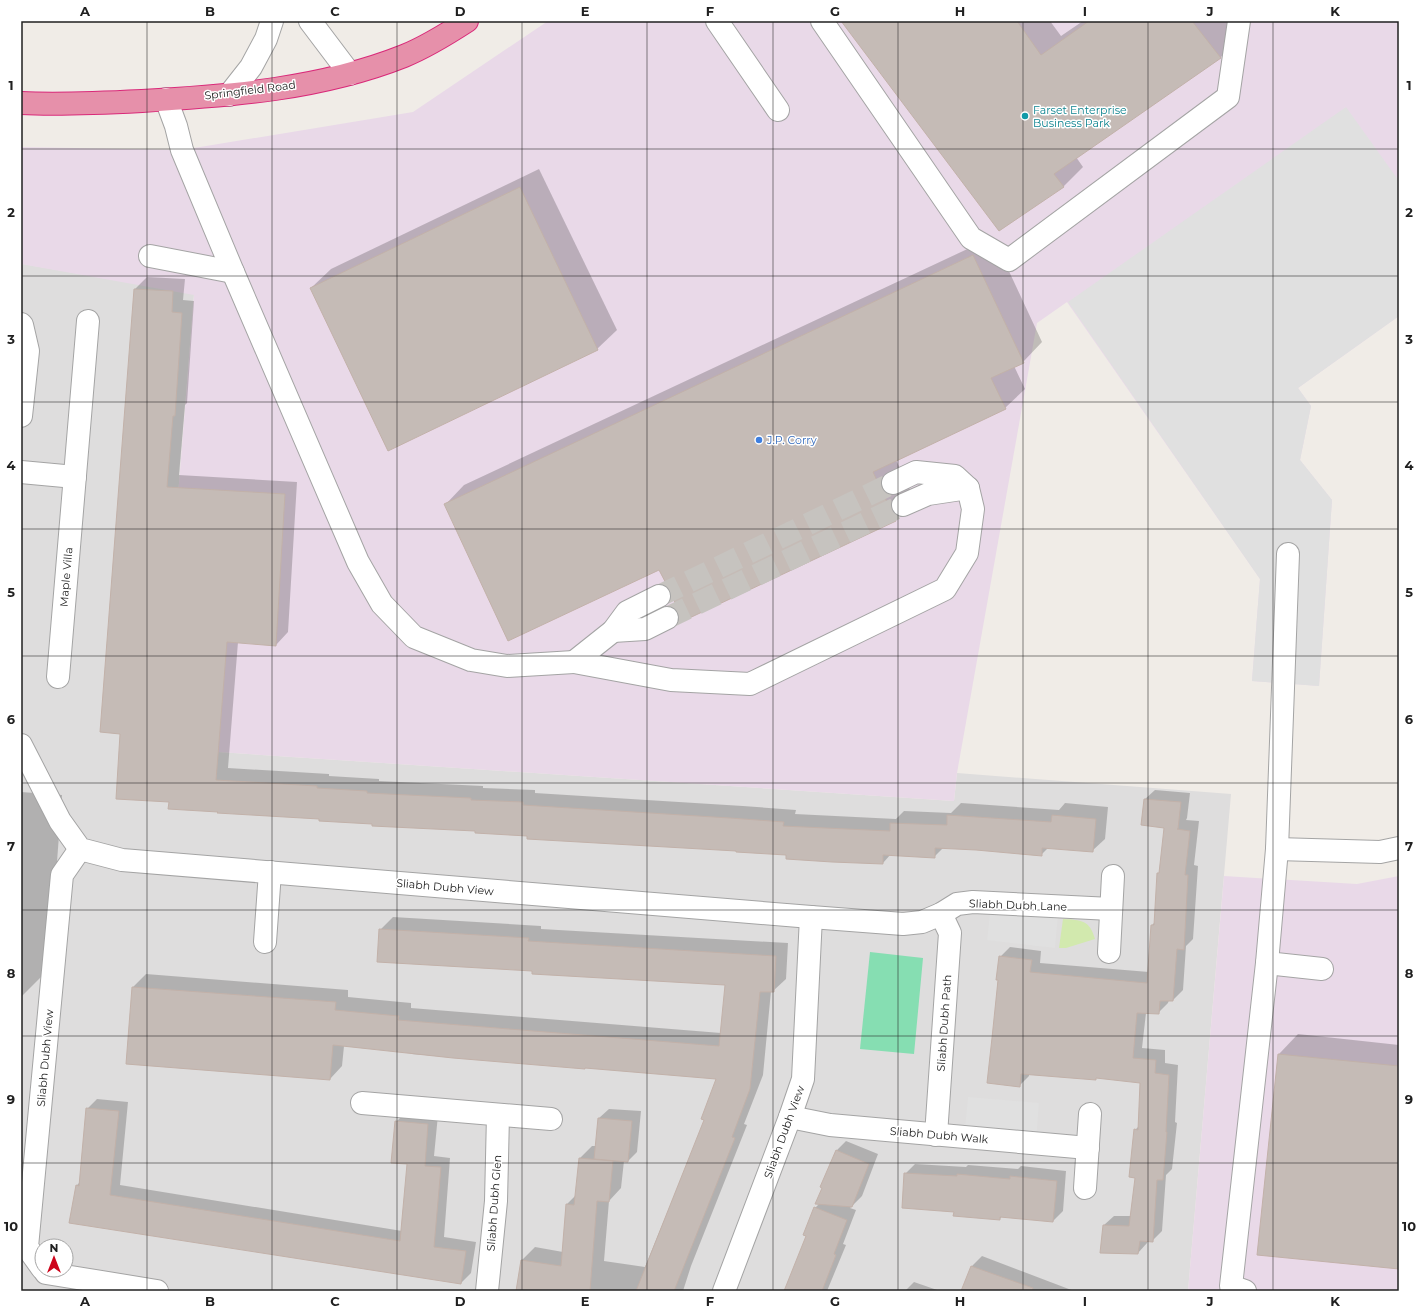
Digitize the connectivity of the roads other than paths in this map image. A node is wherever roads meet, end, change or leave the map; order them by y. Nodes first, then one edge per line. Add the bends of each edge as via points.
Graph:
1 (272, 21) edge
2 (310, 21) edge
3 (467, 21) edge
4 (718, 21) edge
5 (822, 21) edge
6 (1239, 21) edge
7 (350, 74) junction
8 (228, 95) junction
9 (166, 100) junction
10 (21, 104) edge
11 (778, 110) dead end
12 (150, 256) dead end
13 (233, 272) junction
14 (88, 321) dead end
15 (21, 324) edge
16 (21, 416) edge
17 (21, 472) edge
18 (75, 477) junction
19 (893, 483) tunnel mouth
20 (968, 488) junction
21 (903, 505) tunnel mouth
22 (1288, 554) dead end
23 (659, 596) tunnel mouth
24 (667, 618) tunnel mouth
25 (613, 631) junction
26 (574, 662) junction
27 (58, 677) dead end
28 (21, 745) edge
29 (1399, 848) edge
30 (80, 849) junction
31 (1277, 849) junction
32 (270, 872) junction
33 (1113, 876) dead end
34 (1111, 909) junction
35 (941, 914) junction
36 (811, 917) junction
37 (882, 922) joint
38 (265, 942) dead end
39 (1109, 952) dead end
40 (1267, 963) junction
41 (1322, 970) dead end
42 (362, 1103) dead end
43 (1090, 1114) dead end
44 (498, 1115) junction
45 (790, 1116) junction
46 (551, 1120) dead end
47 (936, 1135) junction
48 (1088, 1148) junction
49 (1085, 1188) dead end
50 (34, 1257) edge
51 (74, 1278) edge
52 (157, 1291) edge
53 (486, 1291) edge
54 (724, 1291) edge
55 (1244, 1291) edge

1 - 8 street via 266,39 251,67
2 - 7 street
3 - 7 highway, Springfield Road via 405,56
4 - 11 street
5 - 6 street via 971,238 1009,260 1228,96
7 - 8 highway, Springfield Road
8 - 9 highway, Springfield Road
9 - 10 highway, Springfield Road
9 - 13 street via 182,150
12 - 13 street
13 - 26 street via 358,562 382,604 414,637 471,660 507,666
14 - 18 street, Maple Villa
15 - 16 street via 28,351
17 - 18 street
18 - 27 street, Maple Villa
19 - 20 street via 916,472 955,476
20 - 21 street via 928,494
20 - 26 street via 973,509 967,553 945,589 750,684 671,680
22 - 31 street
23 - 25 street via 627,612
24 - 25 street via 646,628
25 - 26 street
28 - 30 street via 60,822
29 - 31 street via 1380,852
30 - 32 street, Sliabh Dubh View via 122,860
30 - 50 street, Sliabh Dubh View via 62,875 27,1248
31 - 40 street
32 - 36 street, Sliabh Dubh View
32 - 38 street
33 - 34 street
34 - 35 street, Sliabh Dubh Lane via 973,902 957,904
34 - 39 street
35 - 37 street, Sliabh Dubh Lane via 922,922
35 - 47 street, Sliabh Dubh Path via 950,933
36 - 37 street, Sliabh Dubh View
36 - 45 street, Sliabh Dubh View via 803,1079
40 - 41 street
40 - 55 street via 1231,1286
42 - 44 street
43 - 48 street
44 - 46 street
44 - 53 street, Sliabh Dubh Glen via 496,1201
45 - 47 street, Sliabh Dubh Walk via 830,1125
45 - 54 street, Sliabh Dubh View
47 - 48 street, Sliabh Dubh Walk
48 - 49 street
51 - 52 street, Sliabh Dubh View

